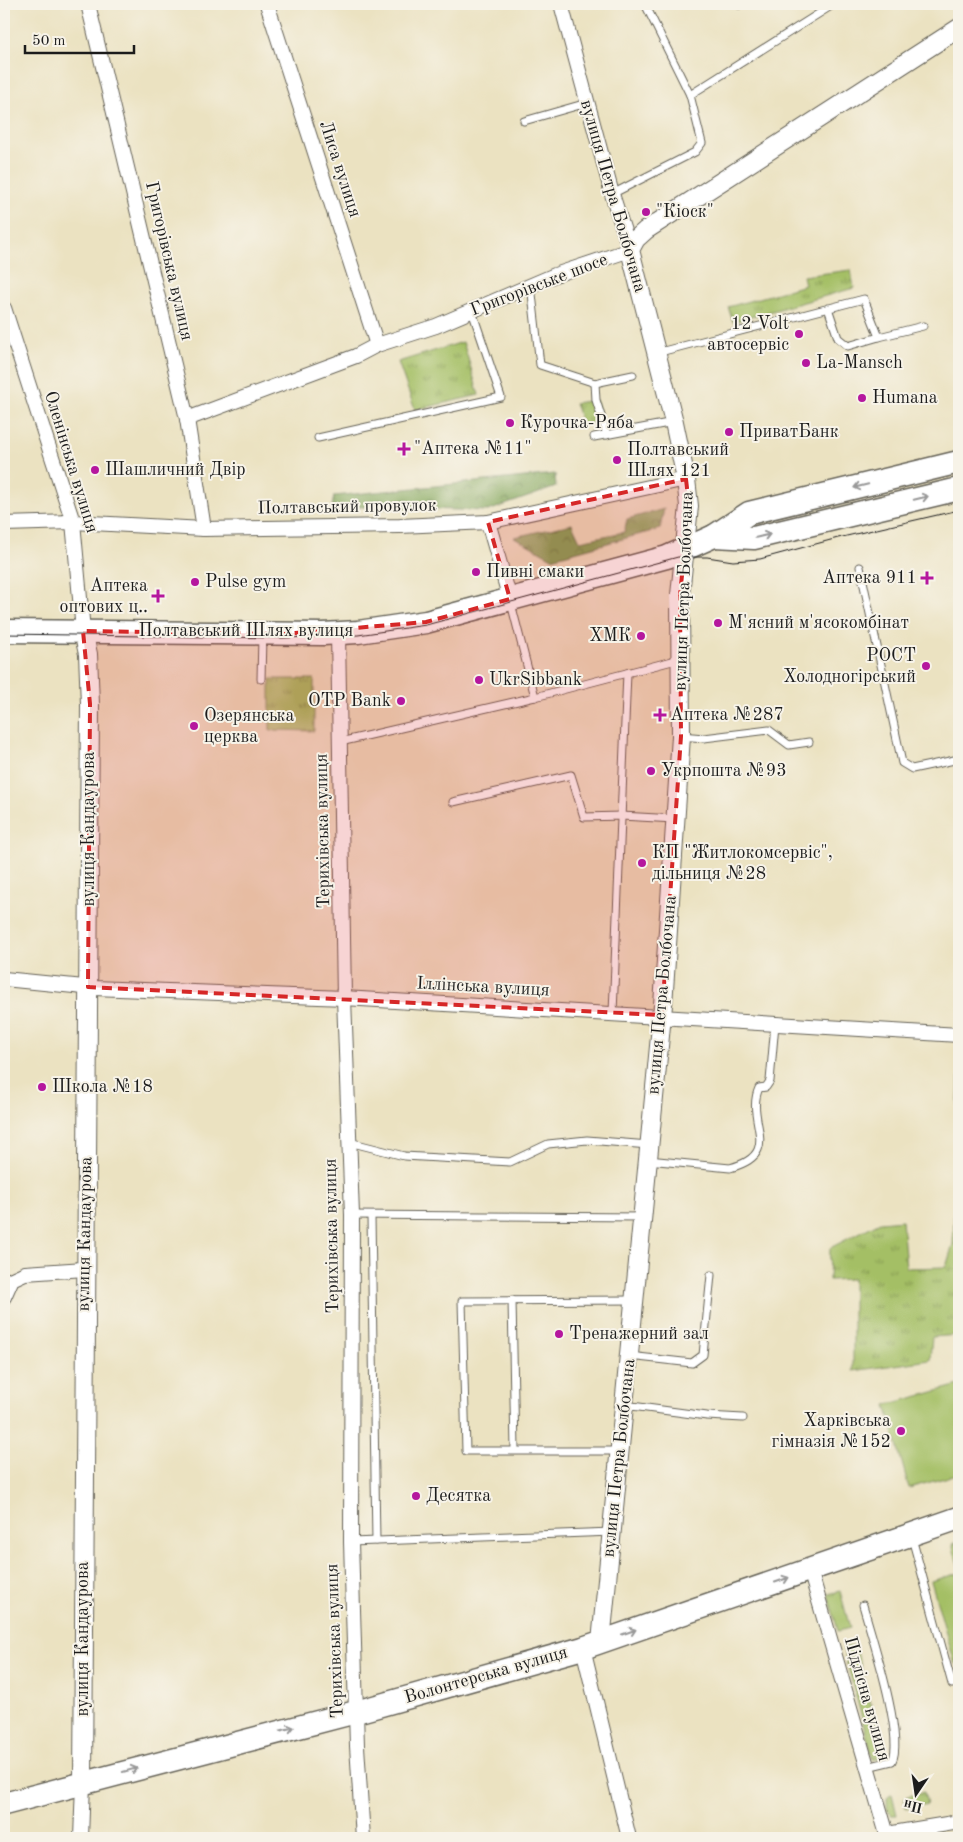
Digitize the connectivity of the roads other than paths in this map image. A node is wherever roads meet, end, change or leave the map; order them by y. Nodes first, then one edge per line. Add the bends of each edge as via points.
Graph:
1 (88, 4) edge
2 (267, 4) edge
3 (561, 4) edge
4 (645, 4) edge
5 (834, 4) edge
6 (959, 28) edge
7 (690, 95) junction
8 (588, 103) junction
9 (524, 122) dead end
10 (612, 194) junction
11 (630, 250) junction
12 (531, 285) junction
13 (4, 308) edge
14 (828, 308) junction
15 (472, 310) junction
16 (923, 326) dead end
17 (879, 337) junction
18 (377, 345) junction
19 (656, 353) junction
20 (633, 375) dead end
21 (595, 383) junction
22 (187, 419) junction
23 (674, 422) junction
24 (608, 435) junction
25 (318, 438) dead end
26 (594, 438) dead end
27 (959, 462) edge
28 (686, 479) junction
29 (959, 489) edge
30 (73, 522) junction
31 (488, 522) junction
32 (4, 524) edge
33 (204, 529) junction
34 (714, 536) junction
35 (684, 550) junction
36 (860, 567) dead end
37 (510, 599) junction
38 (4, 631) edge
39 (83, 631) junction
40 (338, 633) junction
41 (262, 634) junction
42 (680, 659) junction
43 (627, 673) junction
44 (262, 679) dead end
45 (535, 697) junction
46 (681, 736) junction
47 (340, 742) junction
48 (809, 742) dead end
49 (959, 759) edge
50 (454, 802) dead end
51 (621, 816) junction
52 (675, 820) junction
53 (4, 979) edge
54 (88, 987) junction
55 (344, 998) junction
56 (613, 1013) junction
57 (662, 1015) junction
58 (775, 1024) junction
59 (959, 1035) edge
60 (350, 1142) junction
61 (649, 1153) junction
62 (352, 1215) junction
63 (371, 1216) junction
64 (642, 1217) junction
65 (84, 1269) junction
66 (712, 1276) dead end
67 (4, 1297) edge
68 (512, 1300) junction
69 (634, 1300) junction
70 (629, 1356) junction
71 (624, 1405) junction
72 (743, 1418) dead end
73 (515, 1450) junction
74 (620, 1452) junction
75 (959, 1518) edge
76 (612, 1532) junction
77 (911, 1535) junction
78 (376, 1541) junction
79 (351, 1542) junction
80 (810, 1570) junction
81 (863, 1605) dead end
82 (592, 1645) junction
83 (952, 1684) dead end
84 (356, 1712) junction
85 (867, 1768) junction
86 (83, 1783) junction
87 (4, 1804) edge
88 (959, 1822) edge
89 (887, 1836) edge
90 (81, 1838) edge
91 (363, 1838) edge
92 (628, 1838) edge

1 - 22 street, Григорівська вулиця
2 - 18 street, Лиса вулиця
3 - 8 street, вулиця Петра Болбочана
4 - 7 lane
5 - 7 lane
6 - 11 street, Григорівське шосе via 646,230
7 - 10 lane via 702,143 694,152
8 - 9 lane
8 - 10 street, вулиця Петра Болбочана
10 - 11 street, вулиця Петра Болбочана
11 - 12 street, Григорівське шосе
11 - 19 street, вулиця Петра Болбочана
12 - 15 street, Григорівське шосе
12 - 21 lane via 540,365
13 - 30 street, Оленінська вулиця
14 - 17 lane via 838,338 848,346
14 - 17 lane via 864,299
14 - 19 lane
15 - 18 street, Григорівське шосе via 436,326
15 - 25 lane via 501,397
16 - 17 lane
18 - 22 street, Григорівське шосе via 356,356
19 - 23 street, вулиця Петра Болбочана
20 - 21 lane
21 - 24 lane via 596,400
22 - 33 street, Григорівська вулиця
23 - 24 lane
23 - 28 street, вулиця Петра Болбочана
24 - 26 lane
27 -> 34 main road, Полтавський Шлях вулиця via 749,513
28 - 31 street, Полтавський провулок
28 - 35 street, вулиця Петра Болбочана via 689,506
34 -> 29 main road, Полтавський Шлях вулиця via 754,538
30 - 32 street, Полтавський провулок
30 - 33 street, Полтавський провулок
30 - 39 street, Оленінська вулиця
31 - 33 street, Полтавський провулок
31 - 37 street
34 - 35 main road, Полтавський Шлях вулиця
35 - 37 main road, Полтавський Шлях вулиця
35 - 42 street, вулиця Петра Болбочана
36 - 49 lane via 902,763 912,769
37 - 40 main road, Полтавський Шлях вулиця via 426,622
37 - 45 lane
38 - 39 main road, Полтавський Шлях вулиця
39 - 41 main road, Полтавський Шлях вулиця
39 - 54 street, вулиця Кандаурова via 88,654 90,704
40 - 41 main road, Полтавський Шлях вулиця
40 - 47 street, Терихівська вулиця
41 - 44 lane
42 - 43 lane
42 - 46 street, вулиця Петра Болбочана
43 - 45 lane
43 - 51 lane
45 - 47 lane
46 - 48 lane via 704,738 769,730 789,745
46 - 52 street, вулиця Петра Болбочана
47 - 55 street, Терихівська вулиця
50 - 51 lane via 571,774 584,817
51 - 52 lane
51 - 56 lane
52 - 57 street, вулиця Петра Болбочана
53 - 54 street, Іллінська вулиця
54 - 55 street, Іллінська вулиця
54 - 65 street, вулиця Кандаурова
55 - 56 street, Іллінська вулиця
55 - 60 street, Терихівська вулиця
56 - 57 street, Іллінська вулиця
57 - 58 street, Іллінська вулиця
57 - 61 street, вулиця Петра Болбочана
58 - 59 street, Іллінська вулиця via 940,1037
58 - 61 lane via 770,1081 766,1087 759,1088 755,1097 760,1145 752,1158 730,1168
60 - 61 lane via 404,1156 510,1162 548,1144 587,1140
60 - 62 street, Терихівська вулиця
61 - 64 street, вулиця Петра Болбочана
62 - 63 lane
62 - 79 street, Терихівська вулиця
63 - 64 lane
63 - 78 lane
64 - 69 street, вулиця Петра Болбочана
65 - 67 street via 25,1273 12,1278
65 - 86 street, вулиця Кандаурова
66 - 70 lane via 703,1355 692,1363
68 - 69 lane
68 - 73 lane
68 - 73 lane via 462,1301 466,1451
69 - 70 street, вулиця Петра Болбочана
70 - 71 street, вулиця Петра Болбочана
71 - 72 lane
71 - 74 street, вулиця Петра Болбочана
73 - 74 lane
74 - 76 street, вулиця Петра Болбочана
75 - 77 main road, Волонтерська вулиця
76 - 78 lane
76 - 82 street, вулиця Петра Болбочана
77 - 80 main road, Волонтерська вулиця
77 - 83 lane
78 - 79 lane
79 - 84 street, Терихівська вулиця
82 -> 80 main road, Волонтерська вулиця
80 - 85 street, Підлісна вулиця
81 - 85 lane via 892,1712 896,1754 892,1761
82 - 84 main road, Волонтерська вулиця
82 - 92 street, вулиця Петра Болбочана
86 -> 84 main road, Волонтерська вулиця
84 - 91 street, Терихівська вулиця
85 - 89 street, Підлісна вулиця
86 - 87 main road, Волонтерська вулиця
86 - 90 street, вулиця Кандаурова
88 - 89 street

